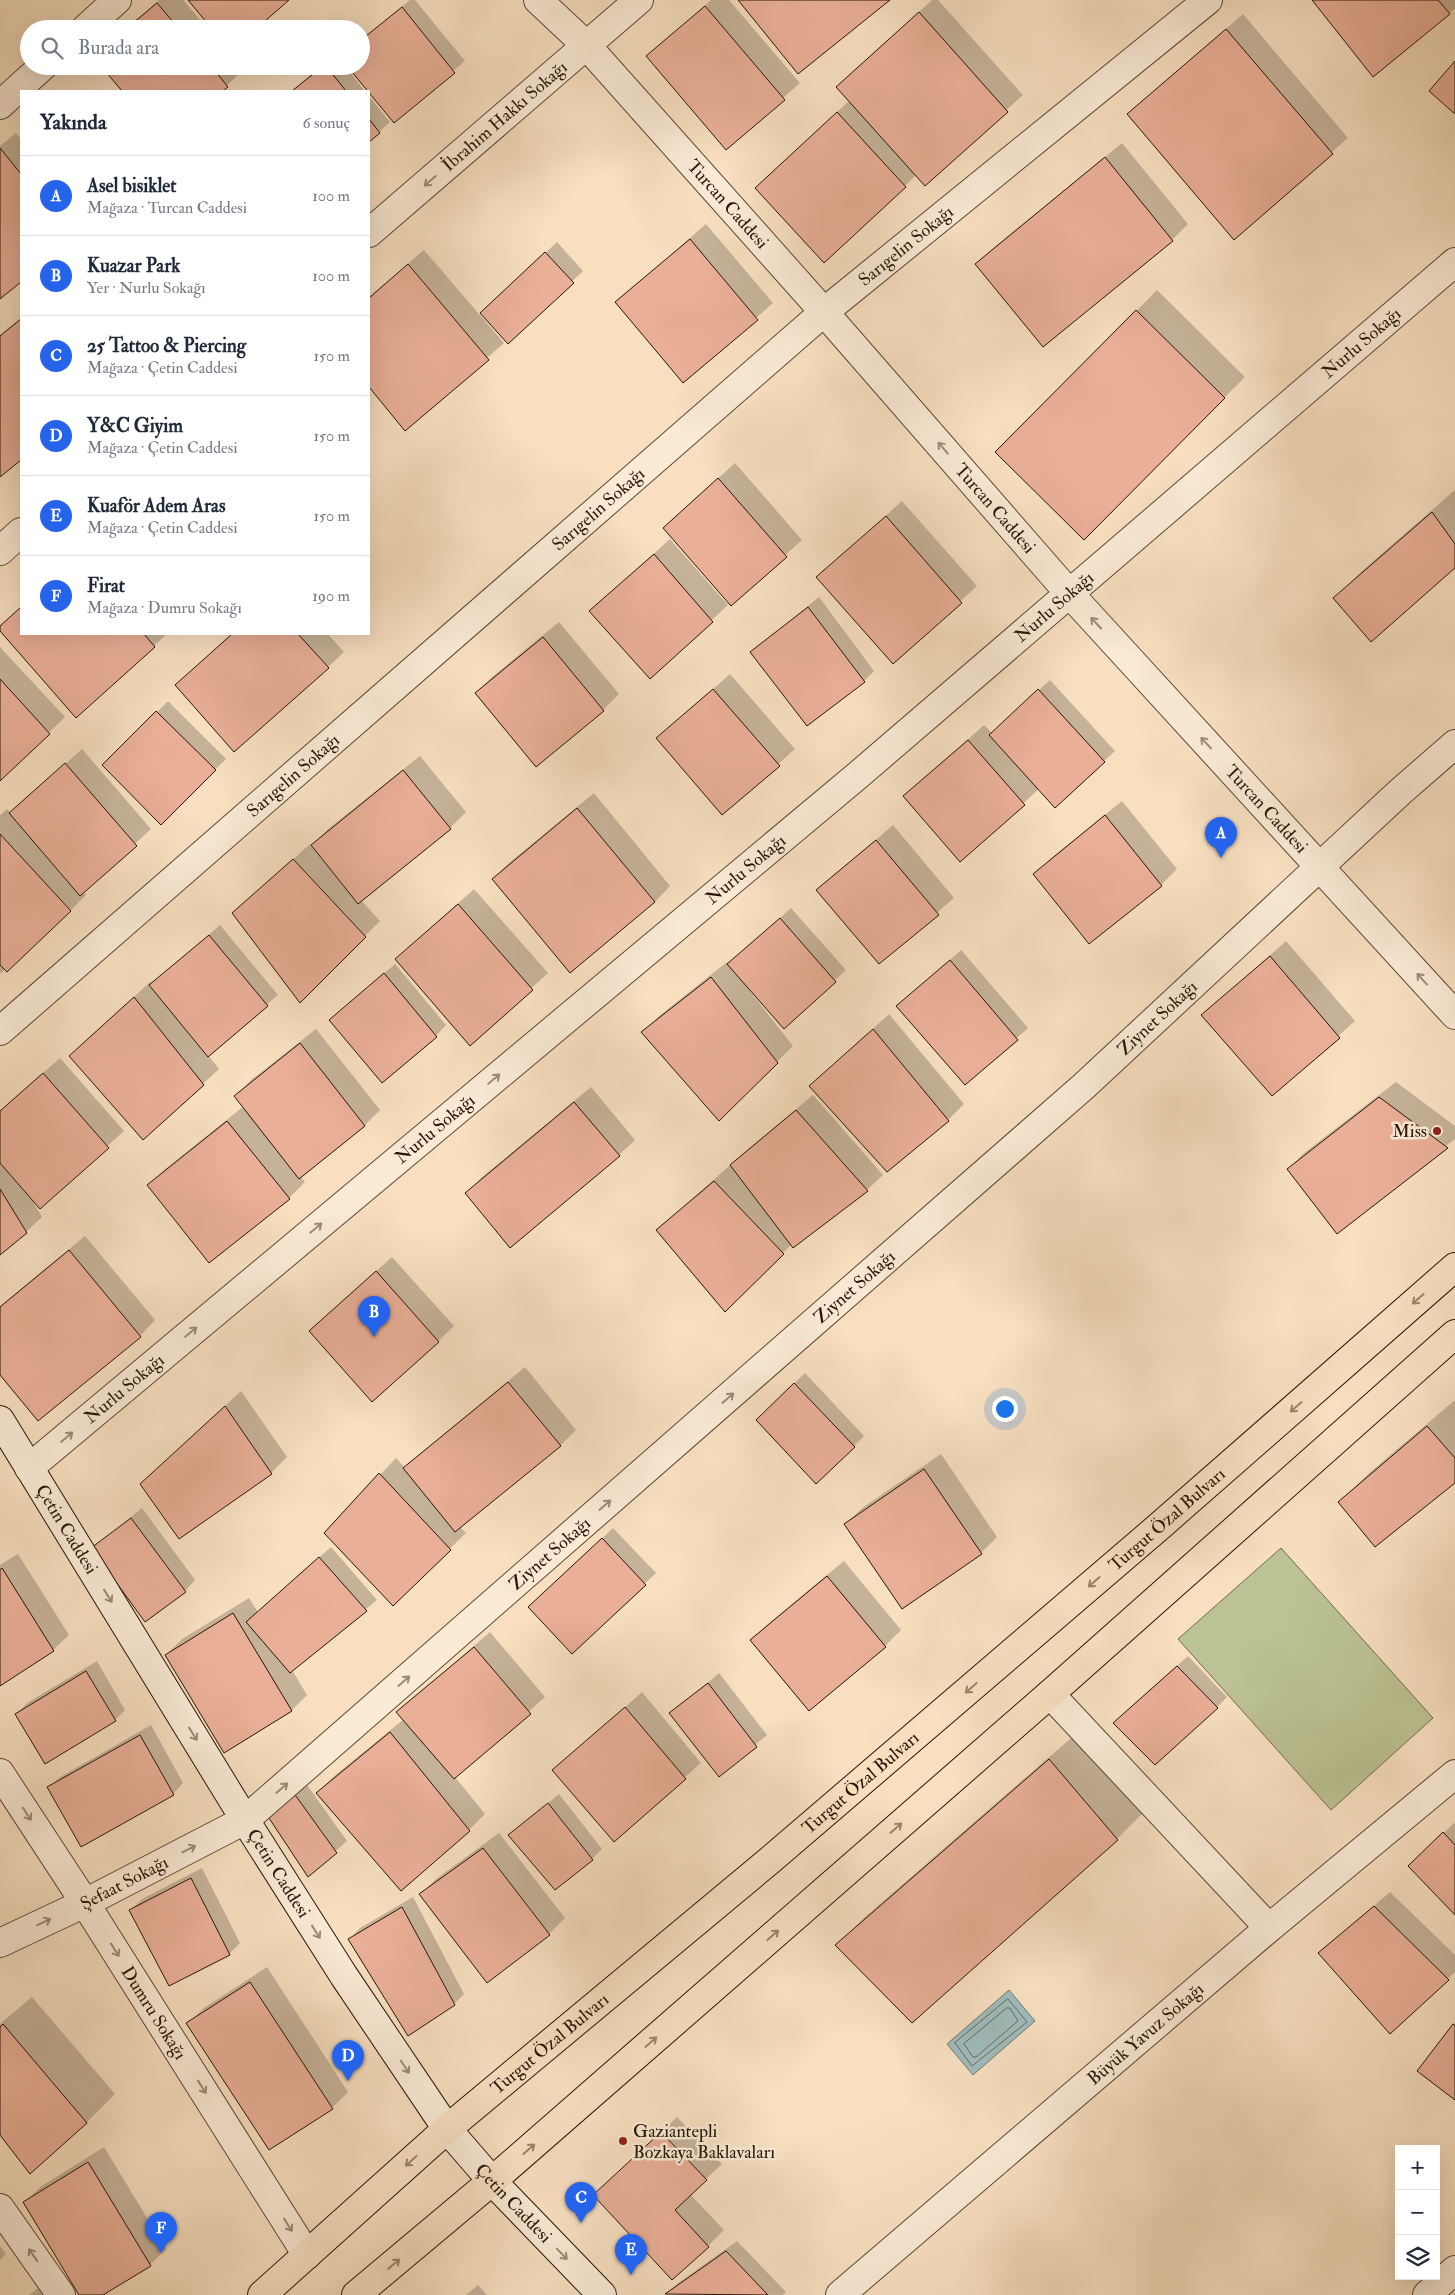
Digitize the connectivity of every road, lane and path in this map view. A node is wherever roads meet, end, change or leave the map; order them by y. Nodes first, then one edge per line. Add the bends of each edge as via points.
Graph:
1 (117, 0) edge
2 (538, 0) edge
3 (639, 0) edge
4 (1208, 0) edge
5 (95, 20) edge
6 (586, 46) junction
7 (33, 75) edge
8 (0, 105) edge
9 (370, 233) edge
10 (1455, 262) edge
11 (824, 312) junction
12 (20, 533) edge
13 (0, 551) edge
14 (1069, 593) junction
15 (1455, 744) edge
16 (1322, 868) junction
17 (1455, 1015) edge
18 (0, 1031) edge
19 (1455, 1267) edge
20 (1455, 1334) edge
21 (0, 1420) edge
22 (29, 1468) junction
23 (1050, 1694) junction
24 (0, 1773) edge
25 (1455, 1774) edge
26 (245, 1820) junction
27 (85, 1903) junction
28 (1269, 1928) junction
29 (0, 1943) edge
30 (447, 2129) junction
31 (492, 2181) junction
32 (0, 2208) edge
33 (307, 2255) junction
34 (1455, 2270) edge
35 (61, 2295) edge
36 (262, 2295) edge
37 (356, 2295) edge
38 (602, 2295) edge
39 (840, 2295) edge
40 (1427, 2295) edge

1 - 5 street
2 - 6 street, Turcan Caddesi
3 - 6 street, İbrahim Hakkı Sokağı
4 - 11 street, Sarıgelin Sokağı
6 -> 9 street, İbrahim Hakkı Sokağı
6 - 11 street, Turcan Caddesi
7 - 8 street
10 - 14 street, Nurlu Sokağı
14 -> 11 street, Turcan Caddesi
11 - 18 street, Sarıgelin Sokağı
12 - 13 street
16 -> 14 street, Turcan Caddesi
22 -> 14 street, Nurlu Sokağı via 857,776
15 - 16 street, Ziynet Sokağı
17 -> 16 street, Turcan Caddesi
26 -> 16 street, Ziynet Sokağı via 1084,1086
19 -> 30 main road, Turgut Özal Bulvarı via 1155,1531 769,1861
20 - 23 main road
21 - 22 street, Çetin Caddesi
22 -> 26 street, Çetin Caddesi
23 - 28 street
31 -> 23 main road
24 -> 27 street, Dumru Sokağı
25 - 28 street, Büyük Yavuz Sokağı
27 -> 26 street, Şefaat Sokağı
26 -> 30 street, Çetin Caddesi
29 -> 27 street, Şefaat Sokağı
27 -> 33 street, Dumru Sokağı
28 - 39 street, Büyük Yavuz Sokağı
30 - 31 street, Çetin Caddesi
30 -> 33 main road, Turgut Özal Bulvarı
37 -> 31 main road
31 -> 38 street, Çetin Caddesi
35 -> 32 street
33 - 36 main road, Turgut Özal Bulvarı
34 - 40 street

